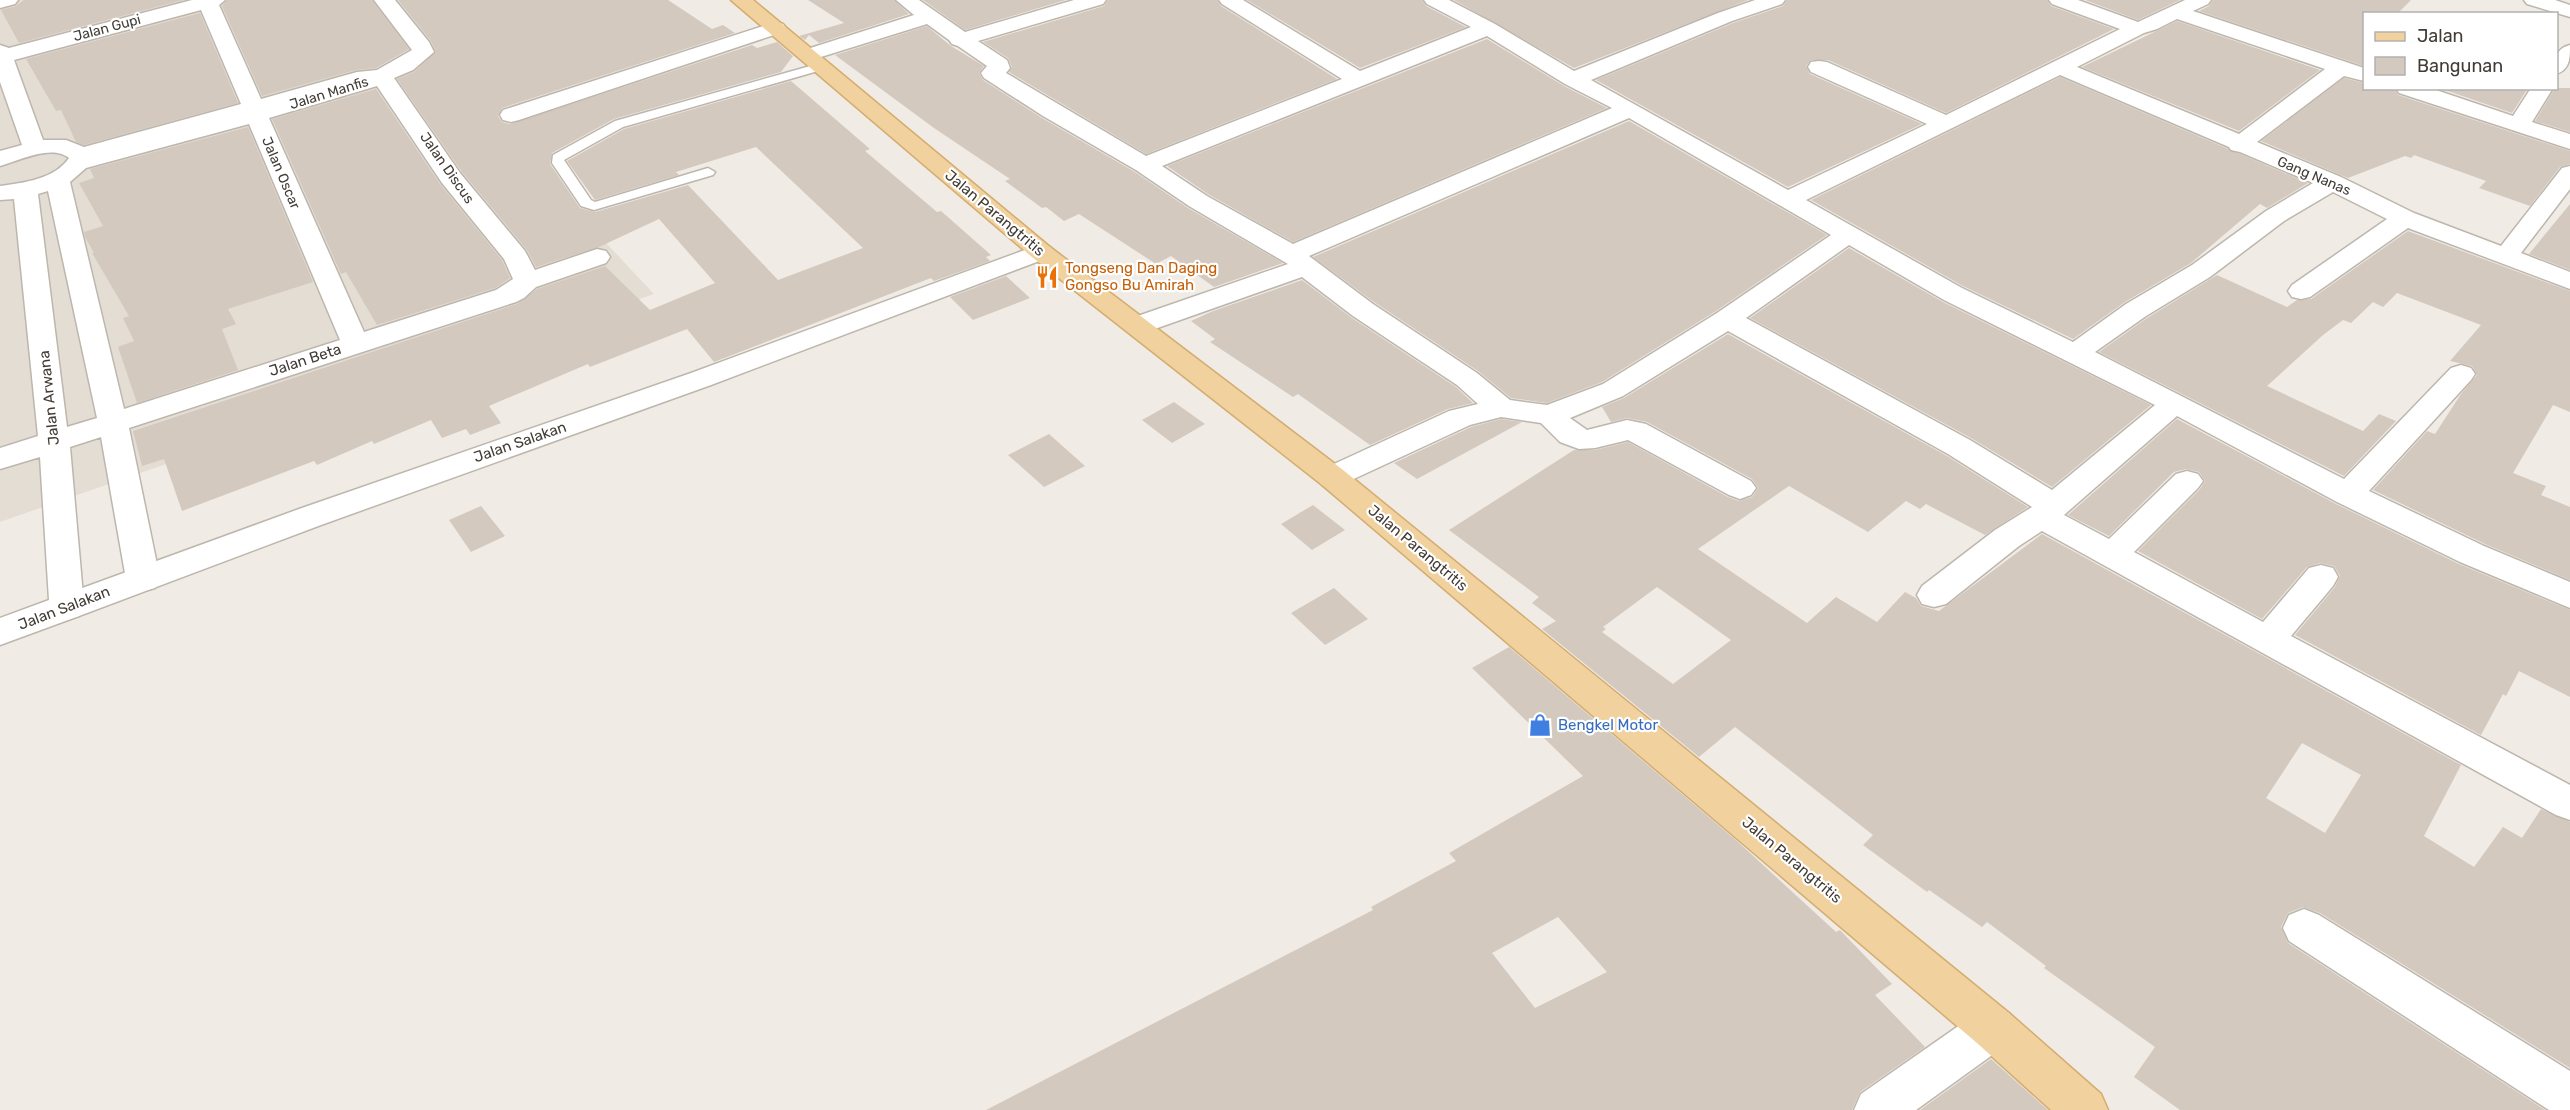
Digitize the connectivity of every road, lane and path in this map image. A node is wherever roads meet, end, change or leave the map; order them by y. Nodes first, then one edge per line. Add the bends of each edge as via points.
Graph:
1 (8, 0) edge
2 (384, 0) edge
3 (741, 0) edge
4 (906, 0) edge
5 (1096, 0) edge
6 (1229, 0) edge
7 (1434, 0) edge
8 (1775, 0) edge
9 (2059, 0) edge
10 (2201, 0) edge
11 (2534, 0) edge
12 (212, 1) edge
13 (0, 2) edge
14 (2570, 11) edge
15 (2175, 12) junction
16 (928, 16) junction
17 (776, 28) junction
18 (1488, 28) junction
19 (2138, 28) junction
20 (959, 40) junction
21 (2570, 51) edge
22 (1, 55) edge
23 (814, 61) junction
24 (2558, 66) edge
25 (1819, 67) dead end
26 (2059, 67) junction
27 (2342, 68) junction
28 (2363, 75) edge
29 (382, 76) junction
30 (1573, 79) junction
31 (1359, 80) junction
32 (2413, 90) edge
33 (2541, 90) edge
34 (1630, 109) junction
35 (254, 111) junction
36 (511, 115) dead end
37 (1946, 124) junction
38 (2518, 125) junction
39 (2570, 142) edge
40 (2239, 145) junction
41 (34, 149) junction
42 (0, 158) edge
43 (72, 165) junction
44 (1144, 165) junction
45 (708, 172) dead end
46 (2570, 173) edge
47 (2332, 182) junction
48 (13, 191) edge
49 (1788, 199) junction
50 (2405, 218) junction
51 (1847, 235) junction
52 (1041, 252) junction
53 (597, 257) dead end
54 (2505, 257) junction
55 (1298, 260) junction
56 (521, 269) junction
57 (2570, 281) edge
58 (2301, 291) dead end
59 (1727, 319) junction
60 (1139, 326) junction
61 (355, 343) junction
62 (2074, 354) junction
63 (2461, 374) dead end
64 (2175, 403) junction
65 (1501, 408) junction
66 (1550, 415) junction
67 (112, 423) junction
68 (54, 443) junction
69 (0, 459) edge
70 (1332, 477) junction
71 (2187, 482) dead end
72 (1740, 488) dead end
73 (2348, 494) junction
74 (2047, 511) junction
75 (2112, 555) junction
76 (2321, 577) dead end
77 (143, 579) junction
78 (1934, 596) dead end
79 (2570, 596) edge
80 (67, 607) junction
81 (0, 632) edge
82 (2268, 640) junction
83 (2570, 804) edge
84 (2304, 928) dead end
85 (1994, 1028) junction
86 (2570, 1097) edge
87 (1877, 1110) edge
88 (2085, 1110) edge

1 - 13 street
2 - 29 street, Jalan Manfis via 423,52
3 - 17 main road, Jalan Parangtritis
4 - 16 street
5 - 20 street
6 - 31 street
7 - 18 street
8 - 30 street
9 - 19 street
10 - 15 street
11 - 14 street
12 - 22 street, Jalan Gupi
12 - 35 street, Jalan Oscar
15 - 19 street
15 - 27 street
16 - 20 street
16 - 23 street
17 - 23 main road, Jalan Parangtritis
17 - 36 street
18 - 30 street
18 - 31 street
19 - 26 street
20 - 44 street via 999,65 992,73
21 - 24 street
22 - 41 street
23 - 45 lane via 619,124 558,158 586,203 594,206
23 - 52 main road, Jalan Parangtritis
25 - 37 street
26 - 37 street
26 - 40 street, Gang Nanas
27 - 28 street
27 - 40 street
29 - 35 street, Jalan Manfis
29 - 56 street, Jalan Discus via 451,178
30 - 34 street
31 - 44 street
32 - 38 street
33 - 38 street
34 - 49 street
34 - 55 street
35 - 43 street, Jalan Manfis
35 - 61 street, Jalan Oscar
37 - 49 street
38 - 39 street
40 - 47 street, Gang Nanas
41 - 42 street
41 - 43 street via 72,148
43 - 48 street, Jalan Manfis
43 - 67 street
44 - 55 street
46 - 54 street
47 - 50 street, Gang Nanas
47 - 62 street via 2275,216 2201,271
48 - 68 street, Jalan Arwana
49 - 51 street
50 - 54 street, Gang Nanas
50 - 58 street
51 - 59 street
51 - 62 street via 1953,294
52 - 60 main road, Jalan Parangtritis
52 - 77 street, Jalan Salakan
53 - 56 street, Jalan Beta
54 - 57 street, Gang Nanas
55 - 60 street
55 - 65 street via 1363,310 1467,379
56 - 61 street, Jalan Beta via 515,292
59 - 66 street via 1613,390
59 - 74 street via 1949,441
60 - 70 main road, Jalan Parangtritis
61 - 67 street, Jalan Beta
62 - 64 street
63 - 73 street
64 - 73 street
64 - 74 street
65 - 66 street
65 - 70 street via 1460,418
66 - 72 street via 1579,439 1597,439 1625,428 1635,431
67 - 68 street, Jalan Beta
67 - 77 street
68 - 69 street, Jalan Beta
68 - 80 street, Jalan Arwana
70 - 85 main road, Jalan Parangtritis
71 - 75 street
73 - 79 street
74 - 75 street
74 - 78 street
75 - 82 street
76 - 82 street
77 - 80 street, Jalan Salakan
80 - 81 street, Jalan Salakan
82 - 83 street
84 - 86 street
85 - 87 street
85 - 88 main road, Jalan Parangtritis

